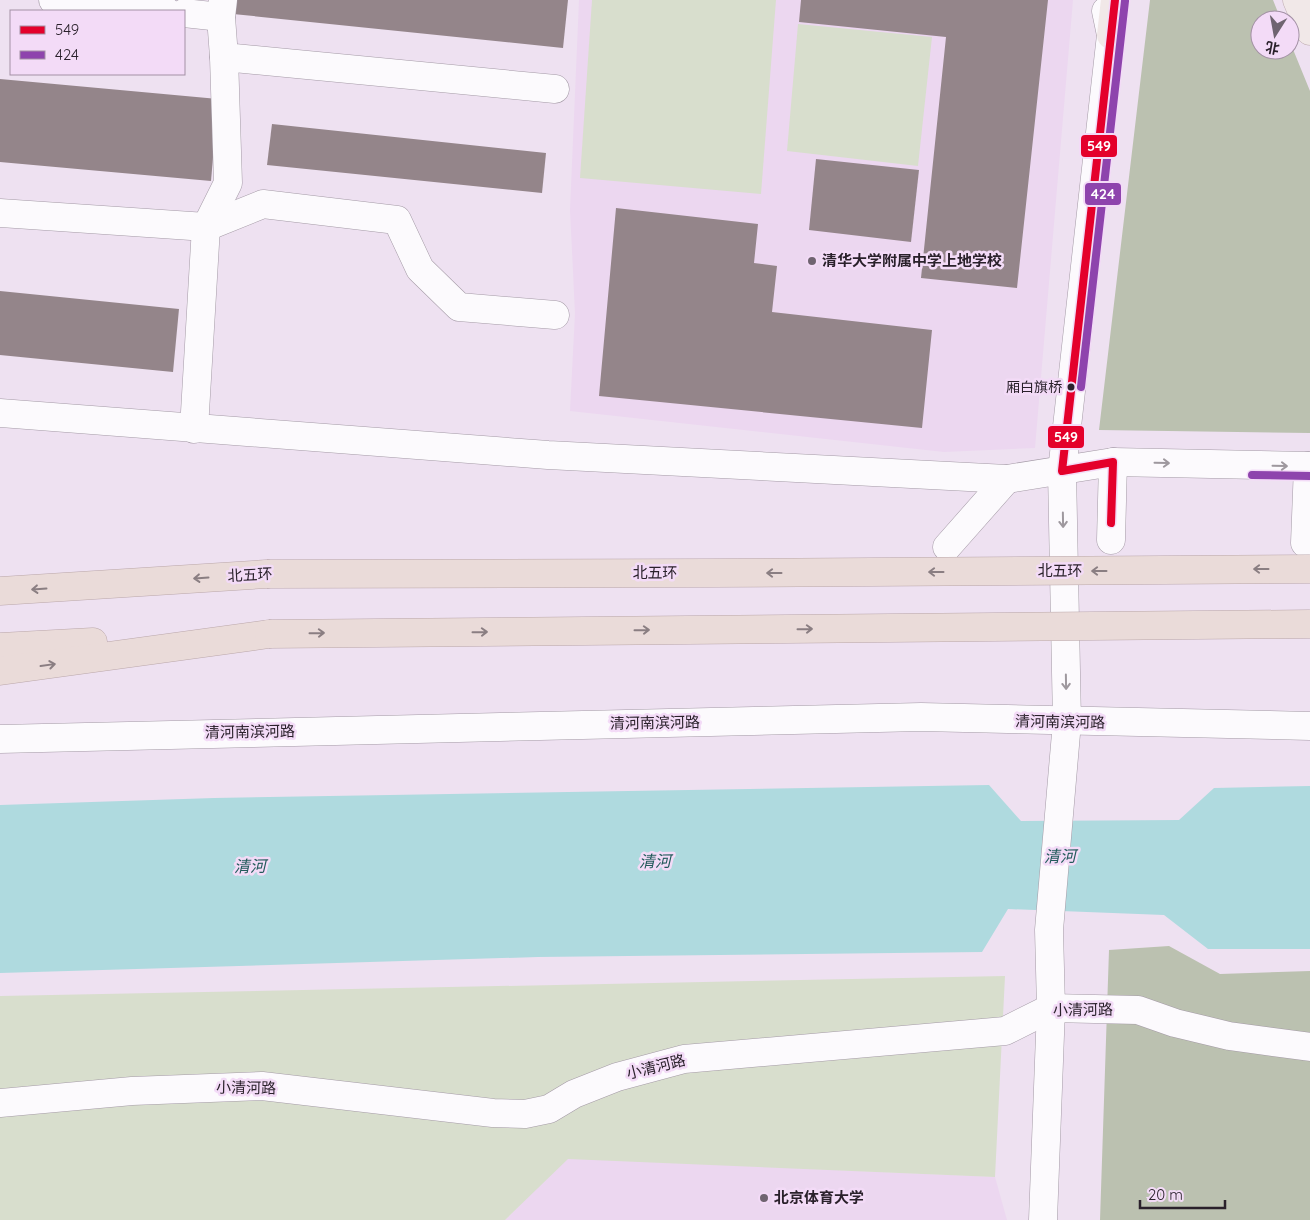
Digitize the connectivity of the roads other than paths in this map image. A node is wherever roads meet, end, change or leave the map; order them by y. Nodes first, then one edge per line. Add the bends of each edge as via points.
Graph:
1 (53, 0) edge
2 (1104, 0) edge
3 (1115, 0) edge
4 (1297, 0) edge
5 (222, 8) edge
6 (156, 10) edge
7 (185, 13) edge
8 (1310, 31) edge
9 (1111, 36) junction
10 (224, 57) junction
11 (556, 89) dead end
12 (0, 213) edge
13 (206, 227) junction
14 (554, 315) dead end
15 (0, 413) edge
16 (194, 429) junction
17 (1113, 462) junction
18 (1309, 466) edge
19 (1062, 471) junction
20 (1007, 479) junction
21 (1111, 540) dead end
22 (947, 547) dead end
23 (1308, 556) edge
24 (0, 591) edge
25 (1310, 624) edge
26 (269, 634) junction
27 (0, 647) edge
28 (0, 671) edge
29 (1067, 722) junction
30 (1310, 726) edge
31 (0, 739) edge
32 (1051, 1008) junction
33 (1310, 1047) edge
34 (0, 1103) edge
35 (1043, 1220) edge

1 - 6 street
2 - 9 street
3 - 9 main road
4 - 8 main road
5 - 7 street
5 - 10 street
9 - 19 street
10 - 11 street
10 - 13 street via 228,183
12 - 13 street
13 - 14 street via 263,204 397,220 420,268 459,306
13 - 16 street
15 - 16 street
16 - 20 street via 558,455
17 -> 18 street
17 - 19 street
17 - 21 street
18 - 23 street
19 - 20 street
19 -> 29 street
20 - 22 street
23 -> 24 highway, 北五环, bridge via 723,573 267,574
26 -> 25 highway, bridge
26 - 27 highway
28 -> 26 highway
29 - 30 street, 清河南滨河路
29 - 31 street, 清河南滨河路 via 920,717
29 - 32 street via 1049,930
32 - 33 street, 小清河路 via 1138,1010 1229,1036
32 - 34 street, 小清河路 via 1005,1031 684,1059 617,1077 574,1094 548,1109 525,1114 262,1086 132,1091
32 - 35 street

